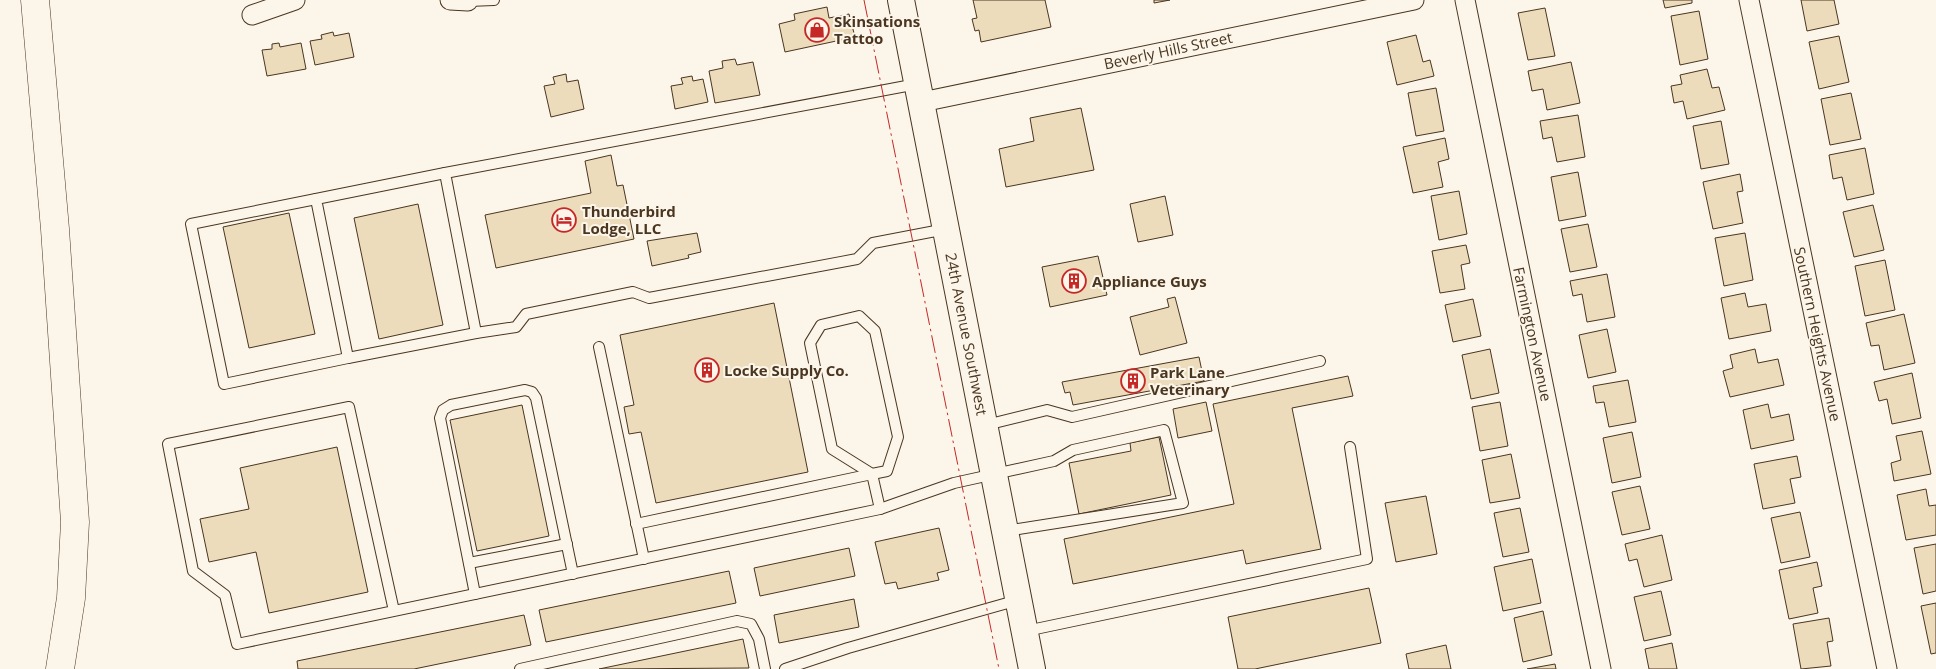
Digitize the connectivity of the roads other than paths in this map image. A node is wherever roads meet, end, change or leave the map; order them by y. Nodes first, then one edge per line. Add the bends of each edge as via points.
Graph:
1 (35, 0) edge
2 (295, 0) edge
3 (450, 0) edge
4 (494, 0) edge
5 (901, 0) edge
6 (1414, 0) edge
7 (1465, 0) edge
8 (1749, 0) edge
9 (468, 1) edge
10 (252, 15) dead end
11 (920, 93) junction
12 (445, 173) junction
13 (316, 199) junction
14 (946, 228) junction
15 (476, 333) junction
16 (599, 347) dead end
17 (348, 358) junction
18 (1320, 361) dead end
19 (985, 425) junction
20 (1350, 447) dead end
21 (994, 473) junction
22 (872, 474) junction
23 (880, 509) junction
24 (636, 524) junction
25 (1006, 531) junction
26 (566, 544) junction
27 (644, 559) junction
28 (468, 563) junction
29 (573, 574) junction
30 (475, 594) junction
31 (1019, 600) junction
32 (394, 611) junction
33 (1025, 631) junction
34 (60, 669) edge
35 (520, 669) edge
36 (765, 669) edge
37 (785, 669) edge
38 (1032, 669) edge
39 (1601, 669) edge
40 (1887, 669) edge

1 - 34 highway via 56,239 75,522 71,598
2 - 10 street
3 - 9 street
4 - 9 lane
5 - 11 main road, 24th Avenue Southwest
6 - 11 street, Beverly Hills Street
7 - 39 street, Farmington Avenue
8 - 40 street, Southern Heights Avenue
11 - 12 lane
11 - 14 main road, 24th Avenue Southwest
12 - 13 lane
12 - 15 lane
13 - 17 lane
13 - 17 lane via 191,224 200,271 224,384
14 - 15 lane via 873,243 857,259 649,298 633,292 526,314 516,327
14 - 19 main road, 24th Avenue Southwest
15 - 17 lane
16 - 24 lane
18 - 19 lane via 1072,417 1048,410
19 - 21 main road, 24th Avenue Southwest
20 - 33 lane via 1368,559
21 - 23 lane via 954,483
21 - 25 main road, 24th Avenue Southwest
21 - 25 lane via 1054,462 1073,450 1164,430 1183,503
22 - 22 lane via 887,471 898,437 875,331 859,316 821,325 810,343 832,449
22 - 23 lane
22 - 24 lane
23 - 27 lane
24 - 27 lane
25 - 31 main road, 24th Avenue Southwest
26 - 28 lane
26 - 28 lane via 536,398 525,390 451,405 443,410 440,418
26 - 29 lane
27 - 29 lane
28 - 30 lane
29 - 30 lane
30 - 32 lane
31 - 33 main road, 24th Avenue Southwest
31 - 37 lane
32 - 32 lane via 238,644 224,595 194,571 168,444 349,407
33 - 38 main road, 24th Avenue Southwest
35 - 36 lane via 737,621 751,624 759,639

